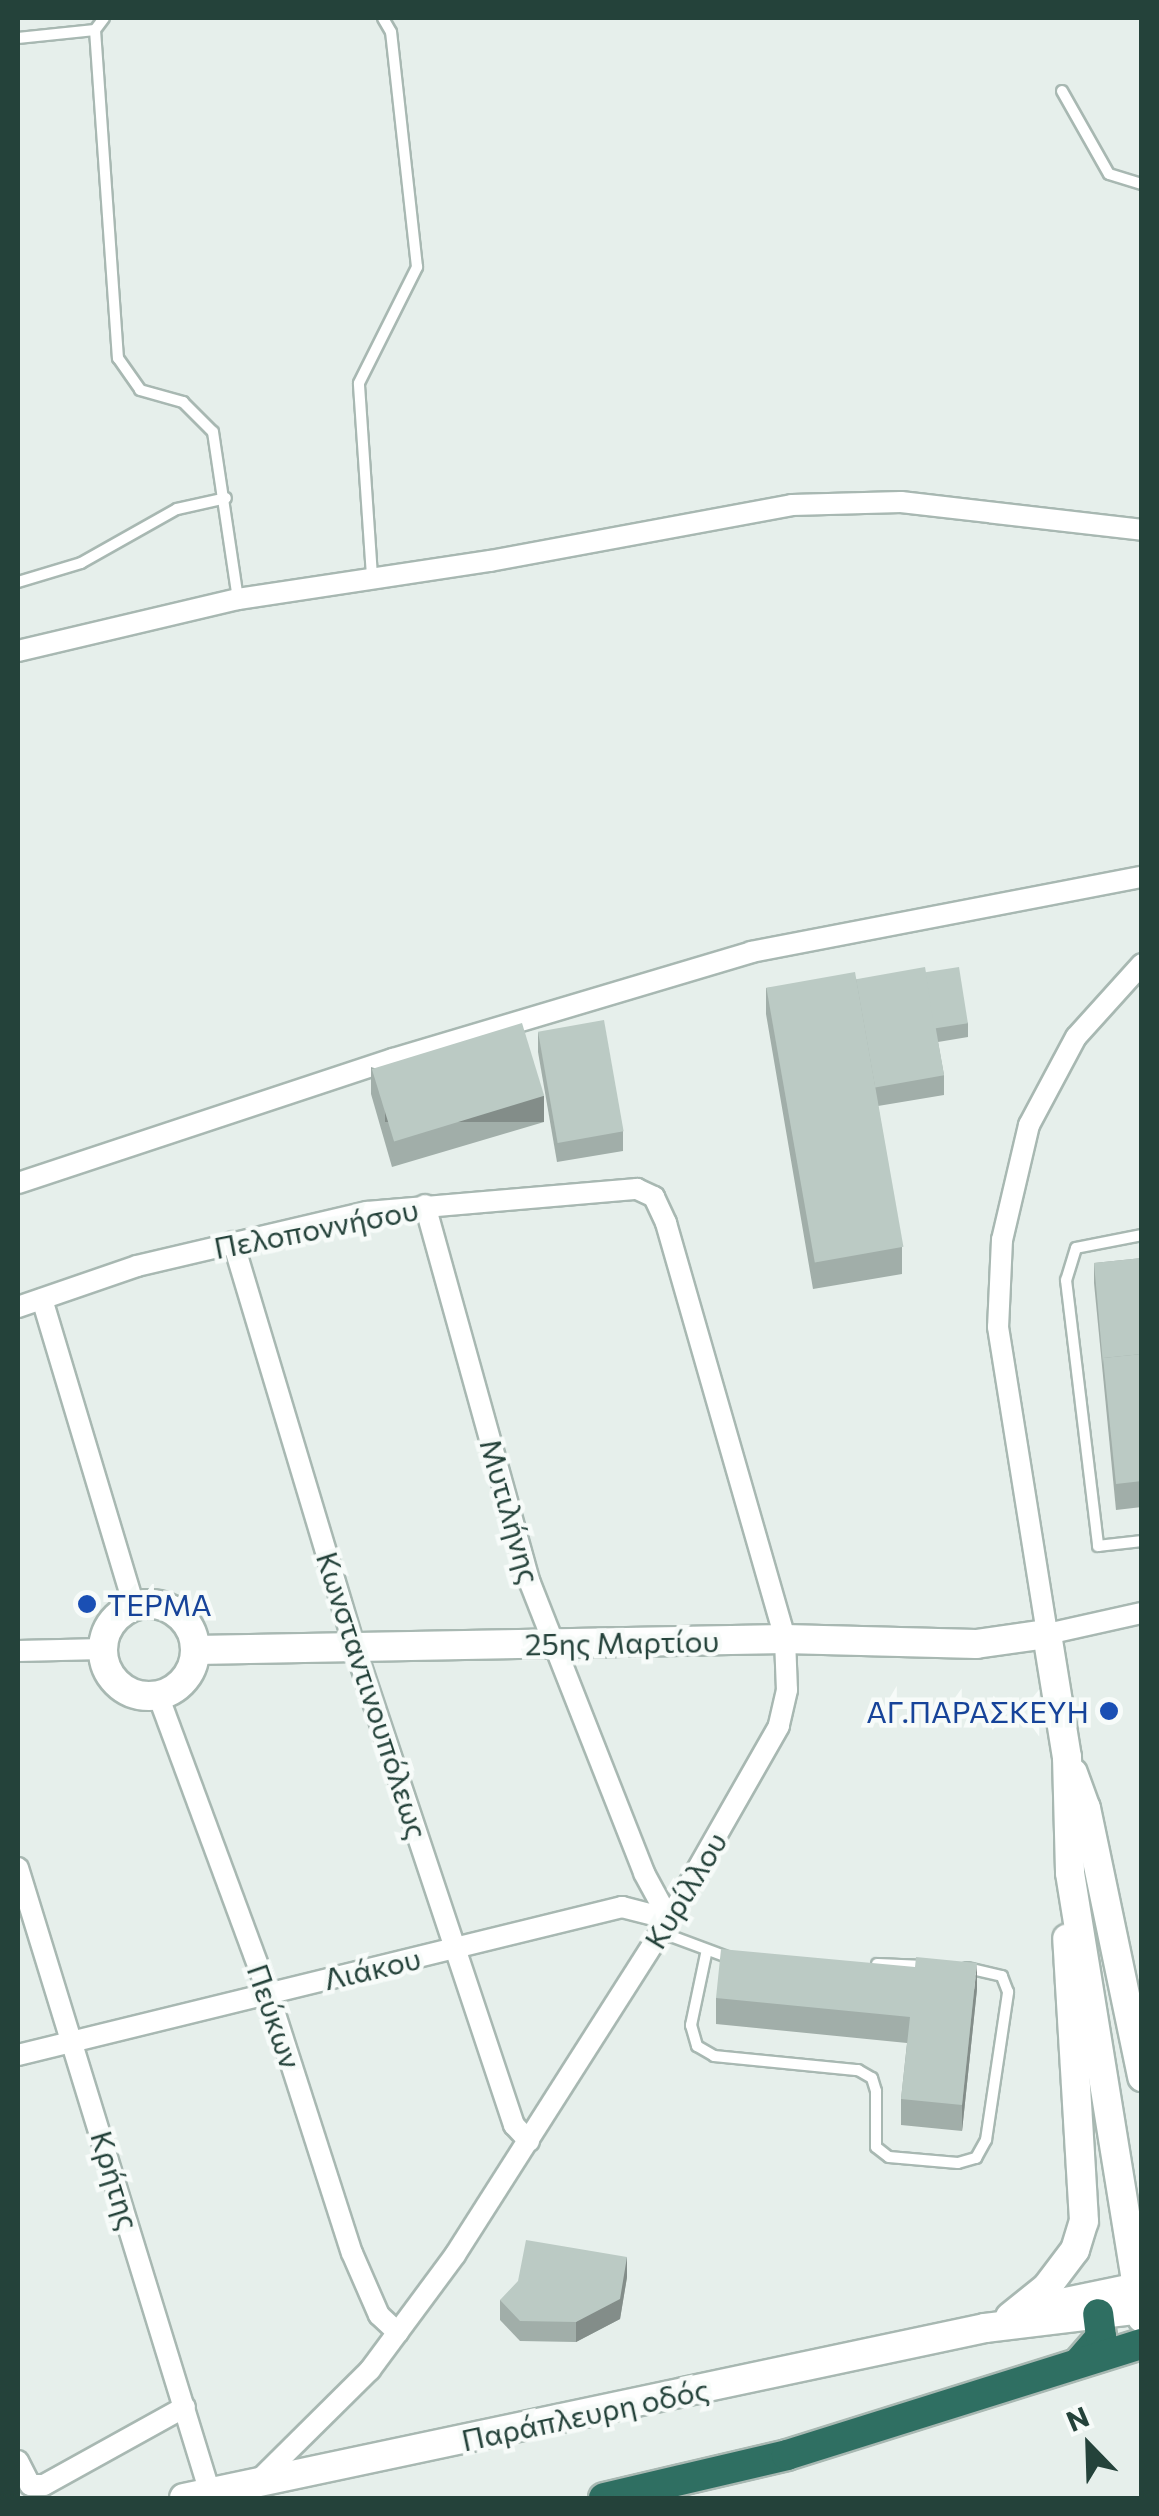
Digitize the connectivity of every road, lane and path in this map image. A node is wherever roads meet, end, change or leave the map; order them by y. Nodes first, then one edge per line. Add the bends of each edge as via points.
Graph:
1 (104, 18) edge
2 (383, 18) edge
3 (95, 30) junction
4 (18, 38) edge
5 (1062, 91) dead end
6 (1142, 184) edge
7 (226, 498) junction
8 (1142, 530) edge
9 (372, 576) junction
10 (18, 582) edge
11 (238, 598) junction
12 (18, 651) edge
13 (1142, 876) edge
14 (1142, 964) edge
15 (18, 1183) edge
16 (654, 1197) joint
17 (424, 1205) junction
18 (1142, 1235) edge
19 (233, 1242) junction
20 (42, 1298) junction
21 (18, 1306) edge
22 (1142, 1541) edge
23 (134, 1606) junction
24 (1142, 1613) edge
25 (1047, 1634) junction
26 (785, 1639) junction
27 (554, 1642) junction
28 (355, 1648) junction
29 (103, 1649) junction
30 (196, 1650) junction
31 (18, 1651) edge
32 (158, 1695) junction
33 (1067, 1757) junction
34 (18, 1868) edge
35 (1070, 1873) junction
36 (664, 1926) junction
37 (456, 1949) junction
38 (706, 1954) junction
39 (747, 1958) edge
40 (866, 1964) edge
41 (268, 1992) junction
42 (74, 2041) junction
43 (18, 2055) edge
44 (1142, 2077) edge
45 (529, 2140) junction
46 (1140, 2302) edge
47 (1098, 2314) junction
48 (997, 2323) junction
49 (398, 2333) junction
50 (1142, 2344) edge
51 (1080, 2361) junction
52 (185, 2407) junction
53 (18, 2461) edge
54 (254, 2485) junction
55 (197, 2496) edge
56 (604, 2498) edge

1 - 3 lane
2 - 9 lane via 391,32 417,267 359,384
3 - 4 lane
3 - 7 lane via 118,358 140,390 200,413 219,453
5 - 6 lane via 1109,174
7 - 10 lane via 177,508 81,563
7 - 11 lane
8 - 9 street via 901,502 792,505
9 - 11 street
11 - 12 street
13 - 15 street via 751,952 392,1059
14 - 25 street via 1076,1037 1030,1126 1002,1240 998,1327
16 - 17 street, Πελοποννήσου via 637,1189
16 - 26 street, Κυρίλλου
17 - 19 street, Πελοποννήσου
17 - 27 street, Μυτιλήνης via 530,1583
18 - 22 lane via 1076,1248 1066,1280 1098,1546
19 - 20 street, Πελοποννήσου
19 - 28 street, Κωνσταντινουπόλεως
20 - 21 street, Πελοποννήσου
20 - 23 street
23 - 29 street via 118,1616
23 - 30 street via 156,1604 177,1612 191,1628
24 - 25 street
25 - 26 street, 25ης Μαρτίου via 976,1644
25 - 33 street
26 - 27 street, 25ης Μαρτίου
26 - 36 street, Κυρίλλου via 787,1690 779,1726
27 - 28 street, 25ης Μαρτίου
27 - 36 street, Μυτιλήνης
28 - 30 street, 25ης Μαρτίου
28 - 37 street, Κωνσταντινουπόλεως
29 - 31 street
29 - 32 street via 119,1685
30 - 32 street via 177,1687
32 - 41 street, Πεύκων
33 - 35 street
33 - 44 street via 1086,1808
34 - 42 street, Κρήτης
35 - 46 street
35 - 48 street via 1066,1958 1084,2222 1075,2250 1048,2287
36 - 37 street, Λιάκου via 622,1907
36 - 38 lane
36 - 45 street, Κυρίλλου
37 - 41 street, Λιάκου
37 - 45 street, Κωνσταντινουπόλεως via 514,2125
38 - 39 lane
38 - 40 lane via 691,2025 697,2046 714,2056 858,2070 872,2078 876,2148 889,2158 958,2164 976,2158 986,2140 1008,1992 1002,1976 985,1969
41 - 42 street, Λιάκου
41 - 49 street, Πεύκων via 352,2253 379,2315
42 - 43 street, Λιάκου
42 - 52 street, Κρήτης
45 - 49 street, Κυρίλλου
46 - 47 street, Παράπλευρη οδός
46 - 48 street, Παράπλευρη οδός
47 - 48 street, Παράπλευρη οδός
47 - 51 highway via 1101,2337
48 - 54 street, Παράπλευρη οδός
49 - 54 street, Κυρίλλου via 370,2370
50 - 51 highway
51 - 56 highway via 786,2455
52 - 53 street via 44,2485 30,2485
52 - 55 street, Κρήτης
54 - 55 street, Παράπλευρη οδός

